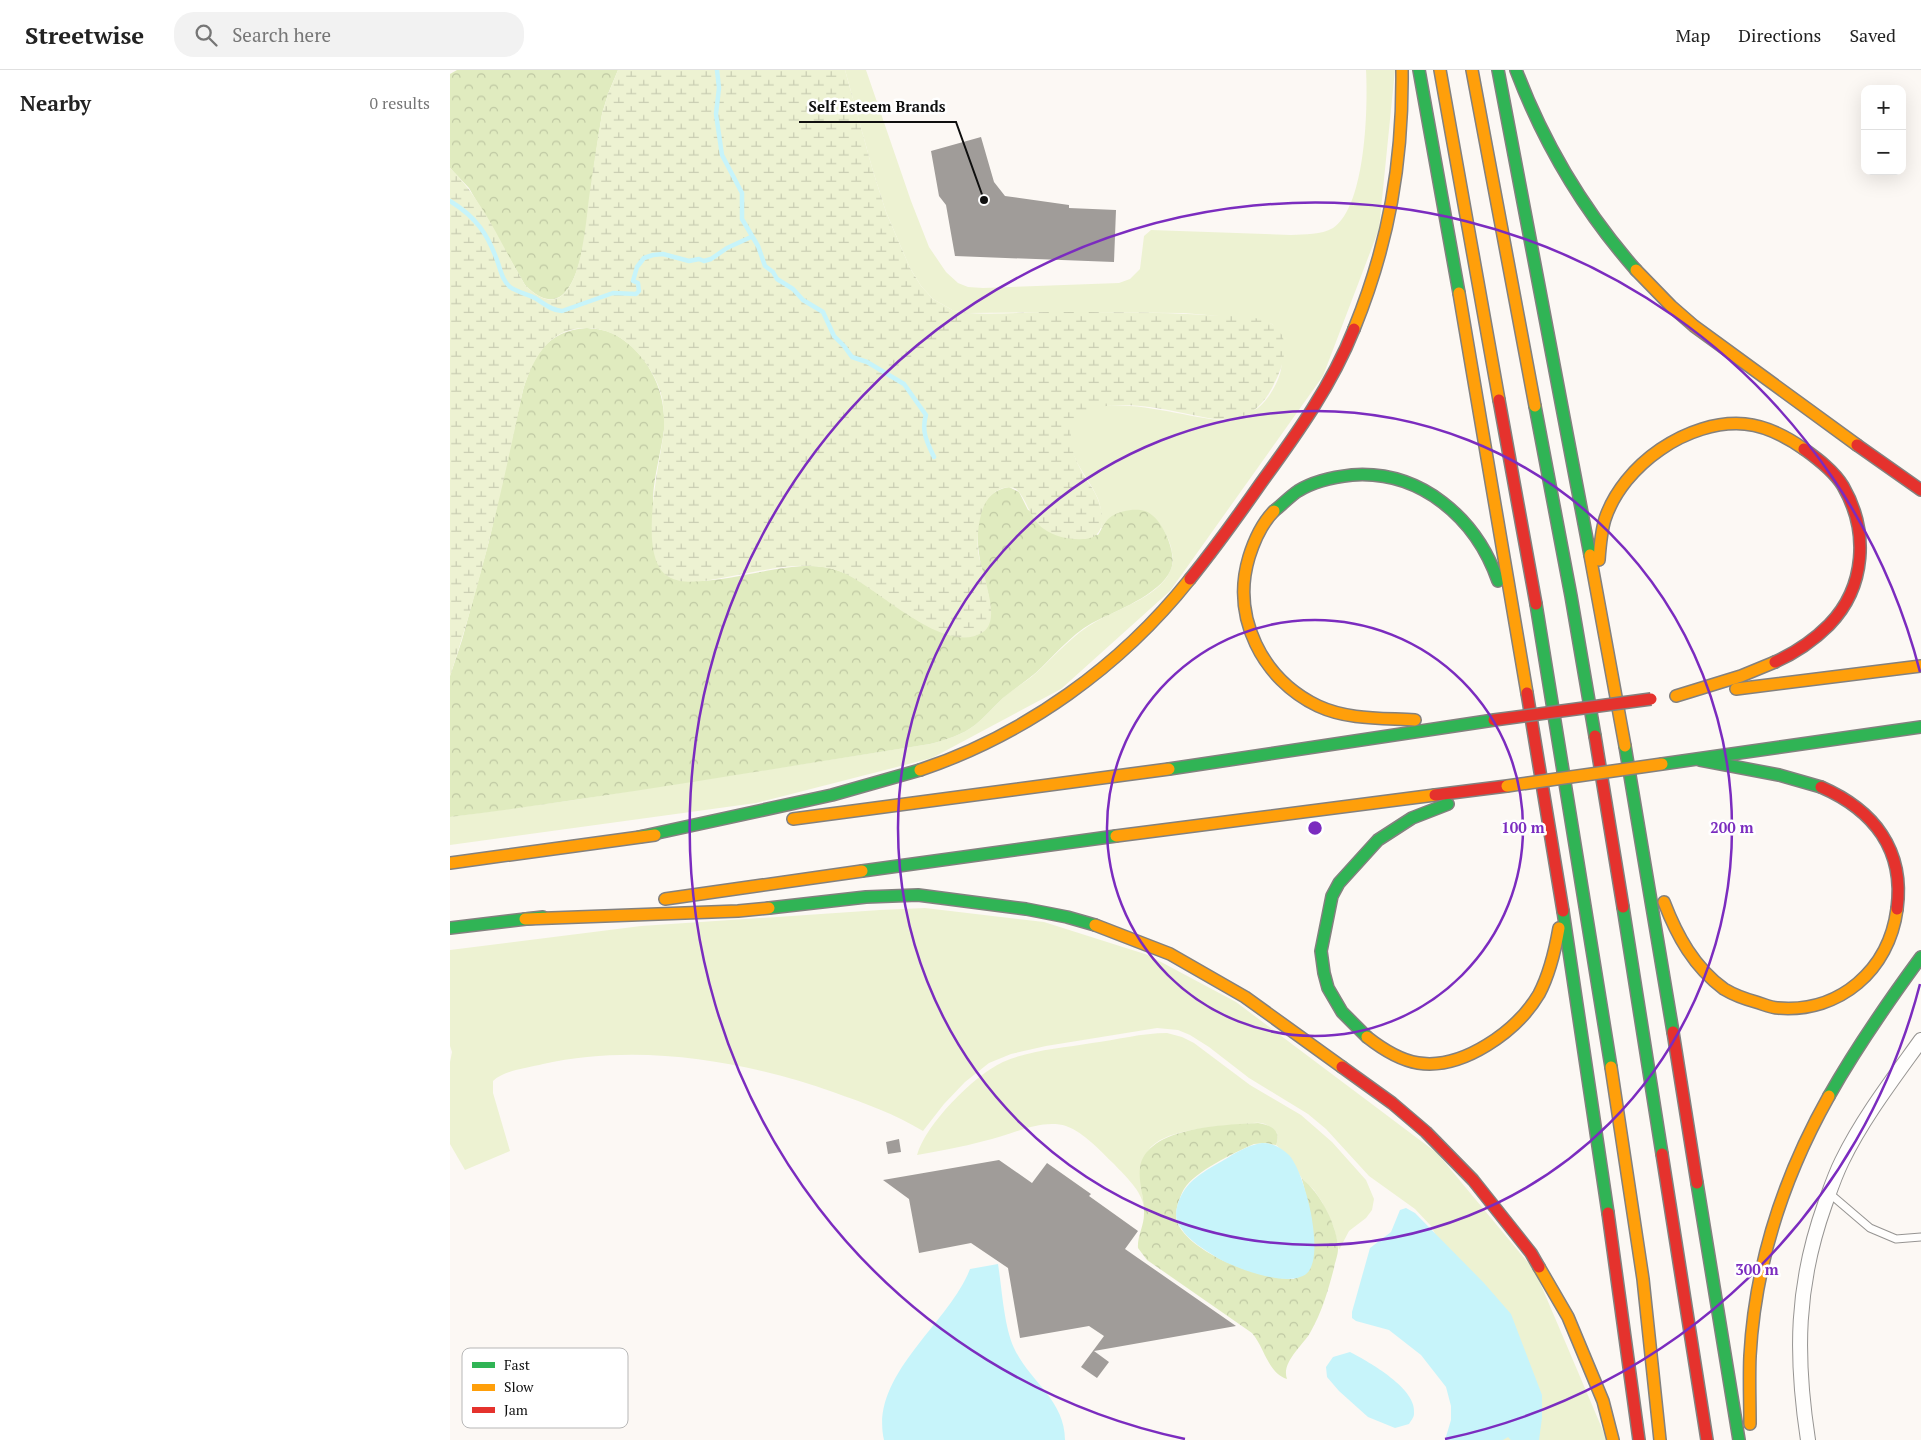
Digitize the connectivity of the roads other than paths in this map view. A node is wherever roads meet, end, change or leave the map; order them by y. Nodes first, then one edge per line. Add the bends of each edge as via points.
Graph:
1 (1402, 70) edge
2 (1419, 70) edge
3 (1440, 70) edge
4 (1472, 70) edge
5 (1498, 70) edge
6 (1516, 70) edge
7 (1921, 490) edge
8 (1596, 588) junction
9 (1521, 654) junction
10 (1921, 666) edge
11 (1664, 697) junction
12 (1464, 725) junction
13 (1921, 727) edge
14 (1700, 760) junction
15 (1507, 786) junction
16 (777, 821) dead end
17 (757, 823) dead end
18 (639, 837) junction
19 (1641, 837) junction
20 (450, 863) edge
21 (1558, 890) junction
22 (654, 901) dead end
23 (635, 904) dead end
24 (525, 919) junction
25 (450, 928) edge
26 (1921, 957) edge
27 (1921, 1040) edge
28 (1829, 1193) junction
29 (1921, 1237) edge
30 (1751, 1431) dead end
31 (1613, 1440) edge
32 (1638, 1440) edge
33 (1660, 1440) edge
34 (1707, 1440) edge
35 (1739, 1440) edge
36 (1808, 1440) edge

1 - 18 highway via 1400,150 1389,224 1375,276 1351,339 1278,463 1162,610 1117,655 1074,690 1033,717 959,756 912,774 862,787
2 - 9 highway
3 - 33 highway via 1545,660 1616,1098 1643,1279
4 - 34 highway via 1576,625
5 - 8 highway
6 - 7 highway via 1536,118 1564,170 1592,213 1639,273 1671,306 1712,339
8 - 11 highway via 1602,530 1615,497 1644,462 1692,432 1721,425 1756,426 1811,452 1845,489 1858,518 1862,557 1840,612 1815,638 1779,661
8 - 19 highway
9 - 12 highway via 1492,561 1484,546 1451,509 1414,484 1374,474 1333,476 1308,484 1264,523 1247,555 1242,607 1256,648 1290,690 1320,707 1356,717
9 - 21 highway
10 - 11 highway
11 - 12 highway, bridge
12 - 16 highway via 1148,772
13 - 14 highway
14 - 15 highway, bridge
14 - 19 highway via 1813,784 1842,797 1864,812 1887,844 1900,881 1899,918 1881,962 1843,995 1807,1008 1761,1006 1730,992 1699,966 1677,936
15 - 21 highway via 1424,811 1378,840 1346,876 1334,890 1320,956 1328,988 1352,1027 1395,1056 1425,1063 1475,1051 1514,1025 1541,991 1559,931
15 - 22 highway via 1141,832
17 - 18 highway
18 - 20 highway
19 - 35 highway
21 - 32 highway via 1615,1256
23 - 24 highway
24 - 25 highway
24 - 31 highway via 738,911 866,897 918,895 1067,917 1170,954 1245,997 1392,1103 1473,1180 1531,1253 1568,1317 1603,1401
26 - 30 highway via 1842,1072 1808,1132 1786,1184 1765,1252 1753,1320 1749,1374
27 - 28 street via 1860,1127
28 - 29 lane via 1870,1228 1896,1238
28 - 36 street via 1807,1262 1800,1324 1799,1363

